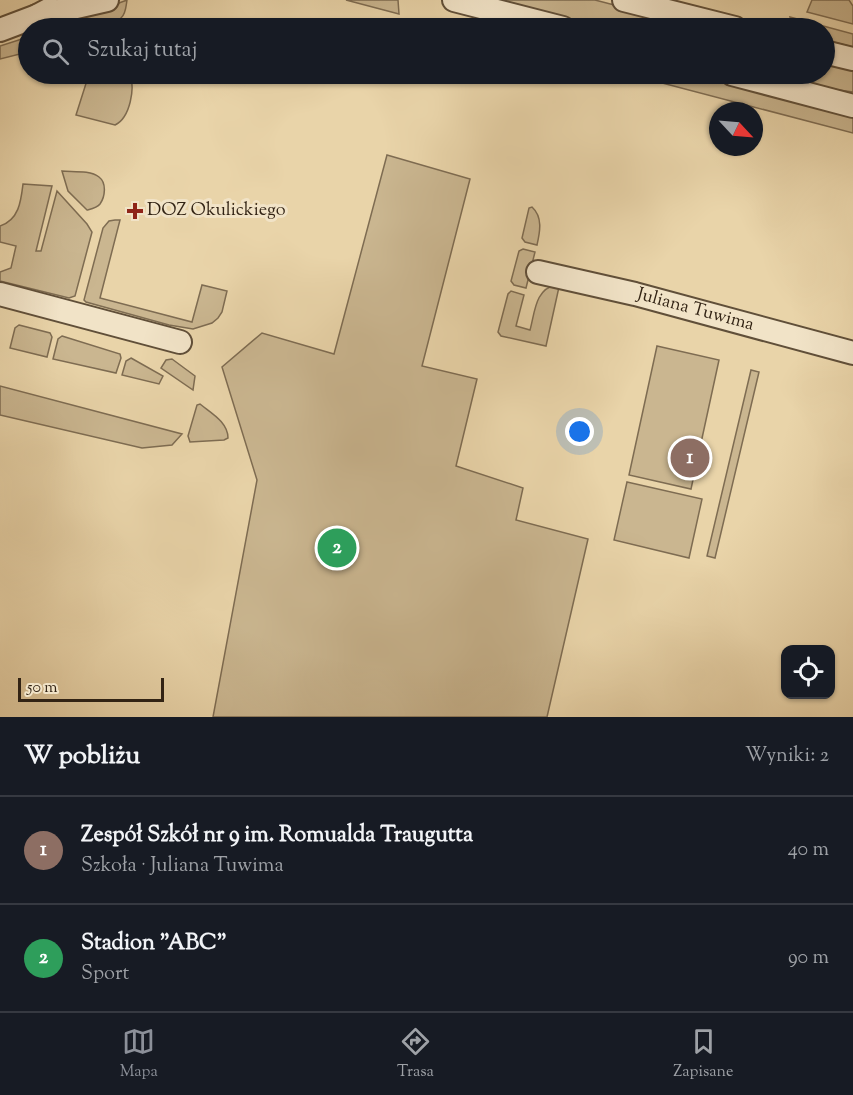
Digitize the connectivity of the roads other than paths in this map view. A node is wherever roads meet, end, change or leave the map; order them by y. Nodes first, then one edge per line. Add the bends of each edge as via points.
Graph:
1 (64, 0) edge
2 (107, 0) edge
3 (454, 0) edge
4 (624, 0) edge
5 (37, 16) junction
6 (32, 18) edge
7 (524, 18) edge
8 (695, 18) edge
9 (18, 23) edge
10 (0, 30) edge
11 (835, 54) edge
12 (853, 59) edge
13 (770, 84) edge
14 (853, 106) edge
15 (538, 272) dead end
16 (0, 294) edge
17 (180, 342) dead end
18 (853, 353) edge

1 - 5 street
2 - 5 street
3 - 7 street
4 - 8 street
5 - 6 street
9 - 10 street
11 - 12 street
13 - 14 street
15 - 18 street, Juliana Tuwima
16 - 17 street

